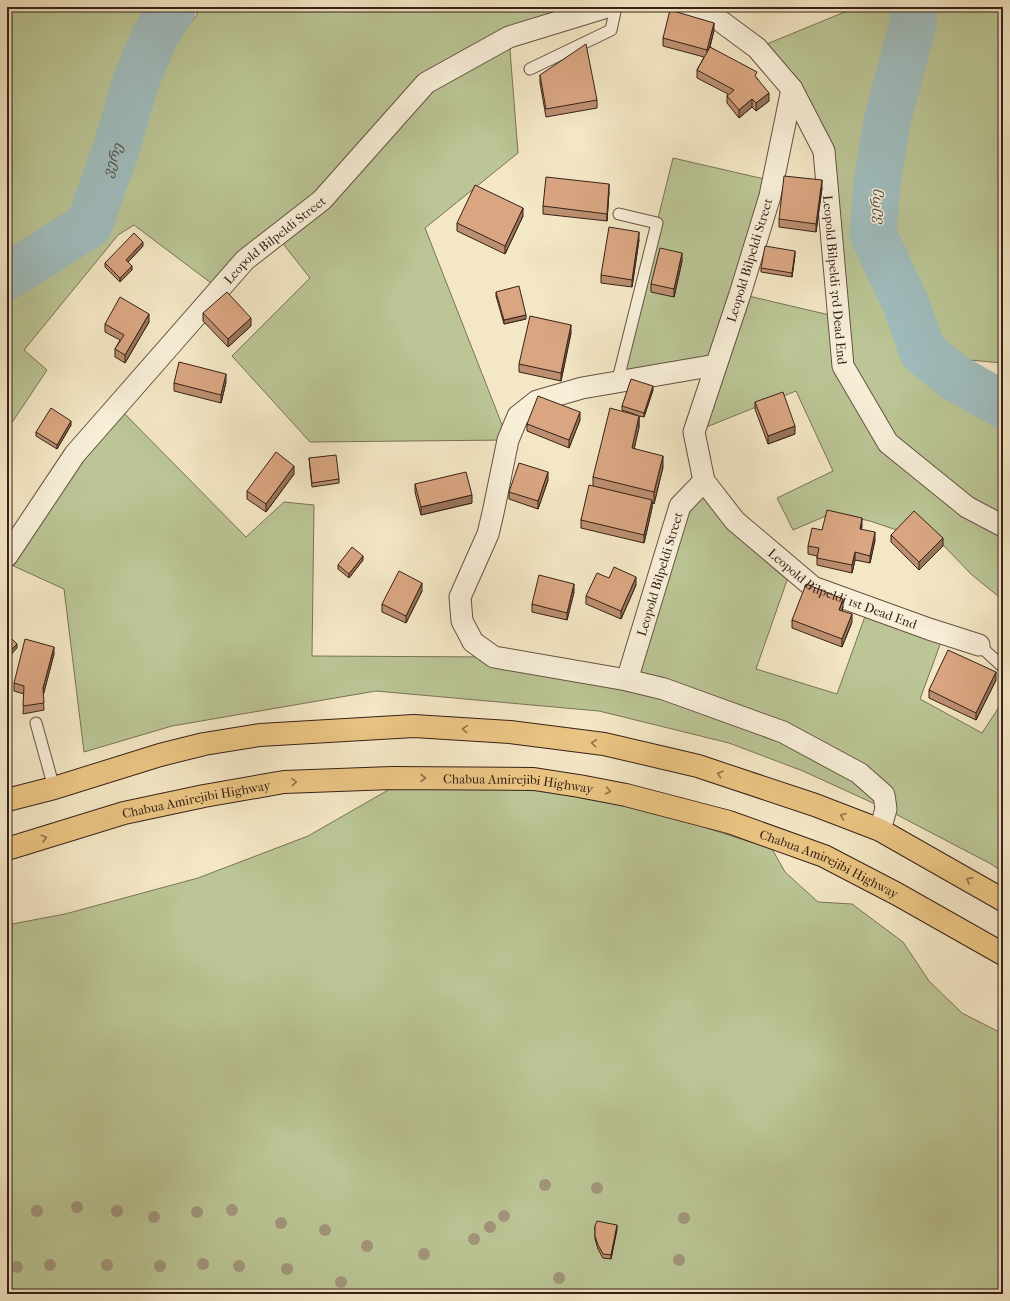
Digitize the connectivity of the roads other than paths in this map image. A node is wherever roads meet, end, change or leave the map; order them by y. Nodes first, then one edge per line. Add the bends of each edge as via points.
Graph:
1 (607, 7) edge
2 (616, 7) edge
3 (689, 7) edge
4 (530, 69) dead end
5 (792, 89) junction
6 (619, 214) dead end
7 (716, 365) junction
8 (617, 382) junction
9 (704, 481) junction
10 (1003, 526) edge
11 (7, 556) edge
12 (979, 645) joint
13 (1003, 667) edge
14 (627, 680) junction
15 (36, 723) dead end
16 (54, 788) junction
17 (7, 800) edge
18 (880, 830) junction
19 (7, 849) edge
20 (1003, 900) edge
21 (1003, 954) edge

1 - 11 street, Leopold Bilpeldi Street via 509,38 426,83 322,200 245,260 75,454
2 - 4 lane via 611,30
3 - 5 street via 716,17 757,48
5 - 7 street, Leopold Bilpeldi Street via 770,196
5 - 10 street, Leopold Bilpeldi 3rd Dead End via 824,151 842,366 888,443 967,507
6 - 8 lane via 657,223
7 - 8 street
7 - 9 street, Leopold Bilpeldi Street via 694,432
8 - 14 street via 582,388 537,401 518,416 508,440 488,534 460,597 462,621 473,642 494,657
9 - 12 street, Leopold Bilpeldi 1st Dead End via 734,521 813,587
9 - 14 street, Leopold Bilpeldi Street via 680,506
12 - 13 lane, Leopold Bilpeldi 1st Dead End
14 - 18 street via 664,689 784,732 859,773 884,795 886,809
15 - 16 lane
16 - 17 main road
18 -> 16 main road via 815,805 698,766 604,744 510,732 414,726 260,736 204,744
20 -> 18 main road
19 -> 21 main road, Chabua Amirejibi Highway via 124,813 284,782 392,778 534,779 626,795 729,822 824,856

